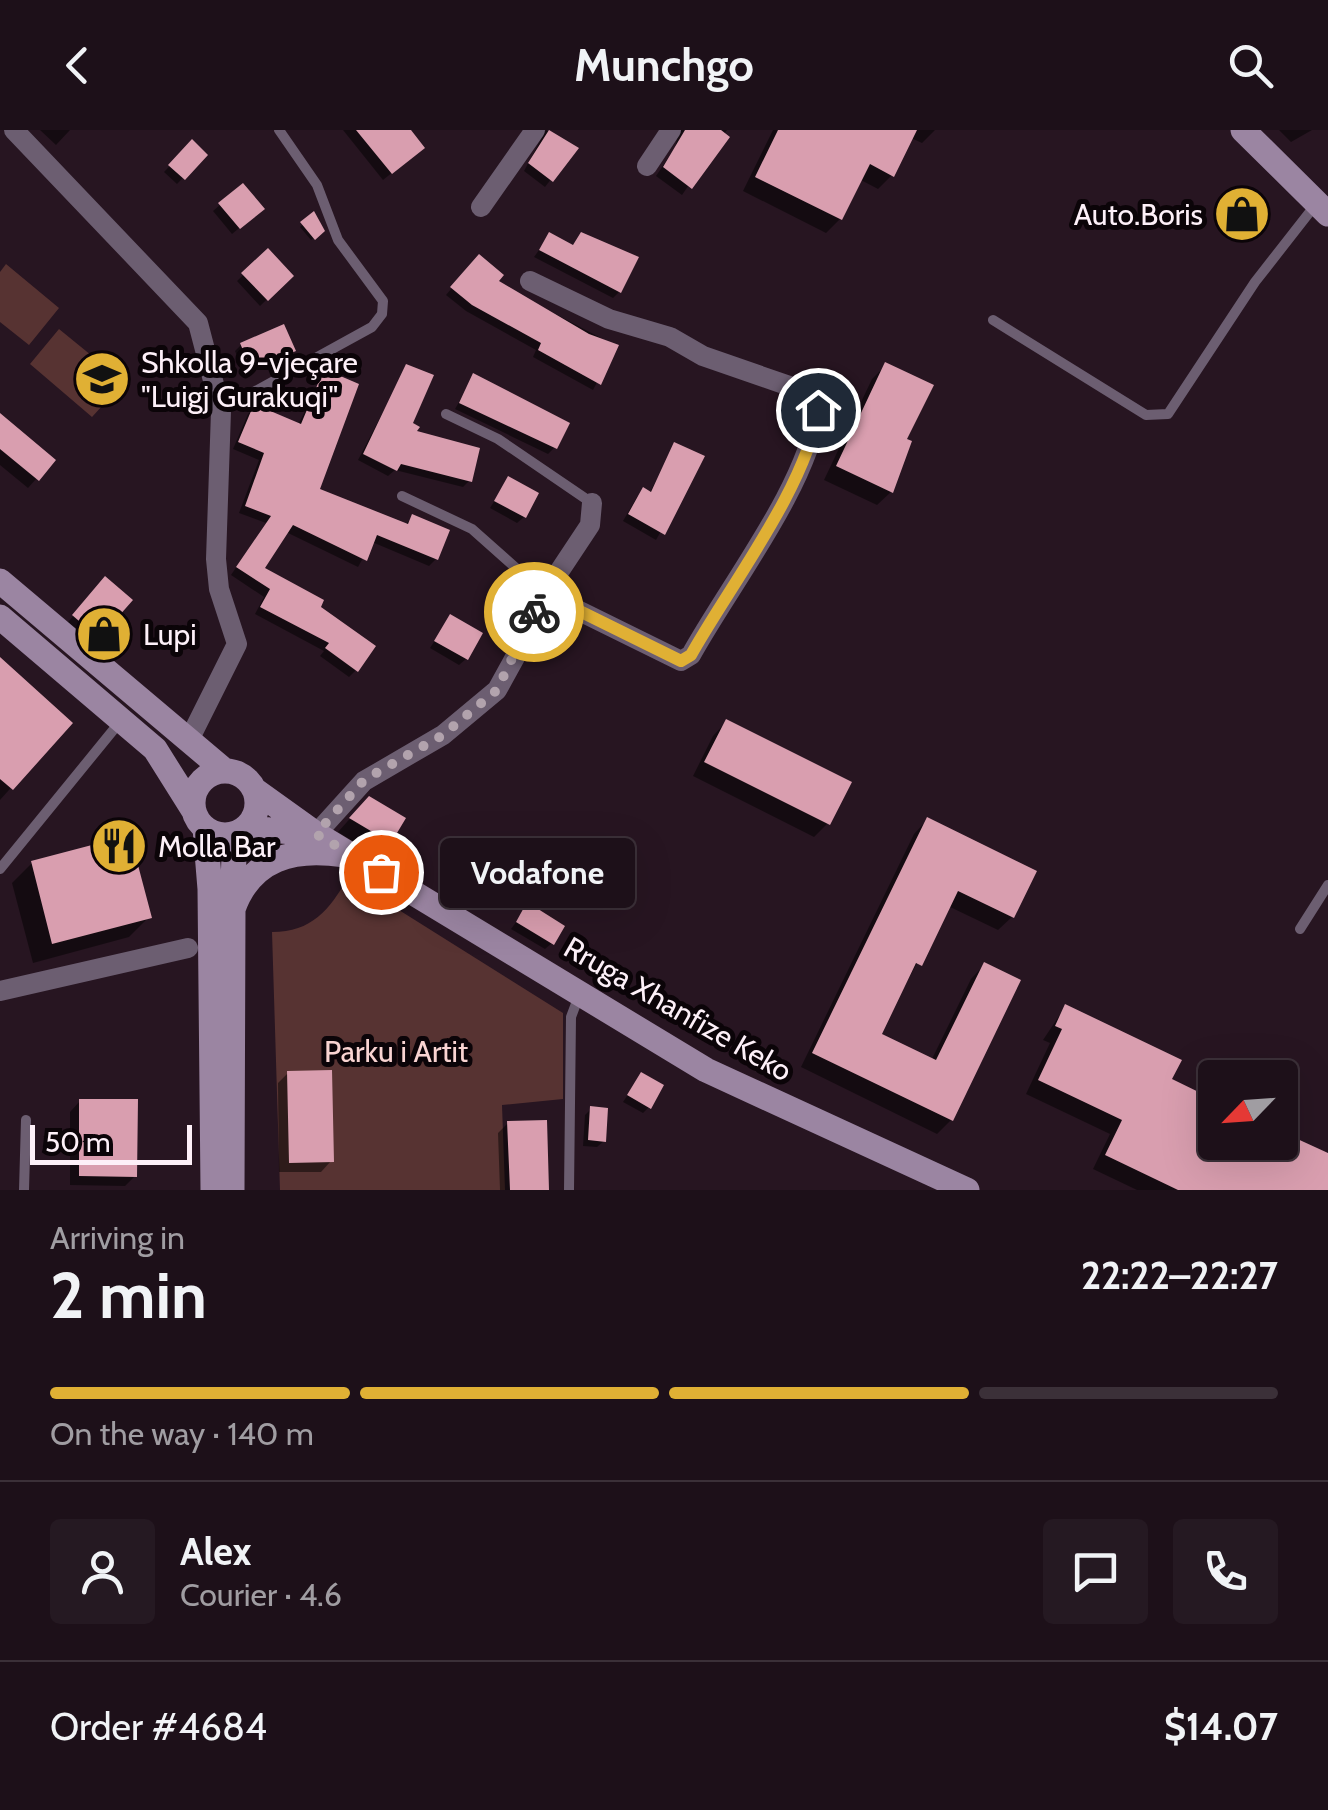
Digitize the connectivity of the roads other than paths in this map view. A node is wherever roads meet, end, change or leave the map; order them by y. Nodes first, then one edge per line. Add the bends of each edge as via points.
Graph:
1 (14, 130) edge
2 (280, 130) edge
3 (535, 130) edge
4 (671, 130) edge
5 (1243, 130) edge
6 (647, 166) dead end
7 (481, 208) dead end
8 (1322, 208) edge
9 (530, 281) dead end
10 (992, 320) dead end
11 (220, 410) junction
12 (446, 414) dead end
13 (402, 496) dead end
14 (592, 503) joint
15 (0, 581) edge
16 (545, 594) junction
17 (0, 617) edge
18 (114, 714) junction
19 (188, 742) junction
20 (224, 770) junction
21 (256, 791) junction
22 (200, 820) junction
23 (241, 831) junction
24 (316, 834) junction
25 (354, 856) junction
26 (0, 869) edge
27 (1328, 885) edge
28 (232, 909) junction
29 (1300, 930) dead end
30 (188, 948) dead end
31 (0, 991) edge
32 (580, 992) junction
33 (26, 1120) dead end
34 (24, 1190) edge
35 (213, 1190) edge
36 (232, 1190) edge
37 (569, 1190) edge
38 (966, 1190) edge

1 - 11 street via 191,314
2 - 11 lane via 321,194 338,240 383,301 382,314 372,327
3 - 7 street
4 - 6 street
5 - 8 main road
8 - 10 lane via 1255,282 1168,414 1146,415
9 - 16 street via 610,319 801,390 818,410 815,431 780,505 691,655 681,661
11 - 19 street via 216,558 238,644
12 - 14 lane via 498,439
13 - 16 lane via 472,528
14 - 16 street via 590,525
15 - 19 main road
16 - 24 street via 497,690 443,735 364,780
17 - 18 main road
18 - 22 main road via 165,760
18 - 26 lane
19 - 20 main road
20 - 21 main road via 249,780
20 - 22 main road via 201,781
21 - 23 main road via 258,804
21 - 24 main road, Rruga Xhanfize Keko
22 - 23 main road
22 - 35 main road via 210,889
23 - 24 main road
23 - 28 main road
24 - 25 main road, Rruga Xhanfize Keko
25 - 28 main road via 302,852 270,861 250,876
25 - 32 main road, Rruga Xhanfize Keko
27 - 29 lane
28 - 36 main road
30 - 31 street
32 - 37 lane via 571,1018
32 - 38 main road, Rruga Xhanfize Keko via 706,1070
33 - 34 lane

